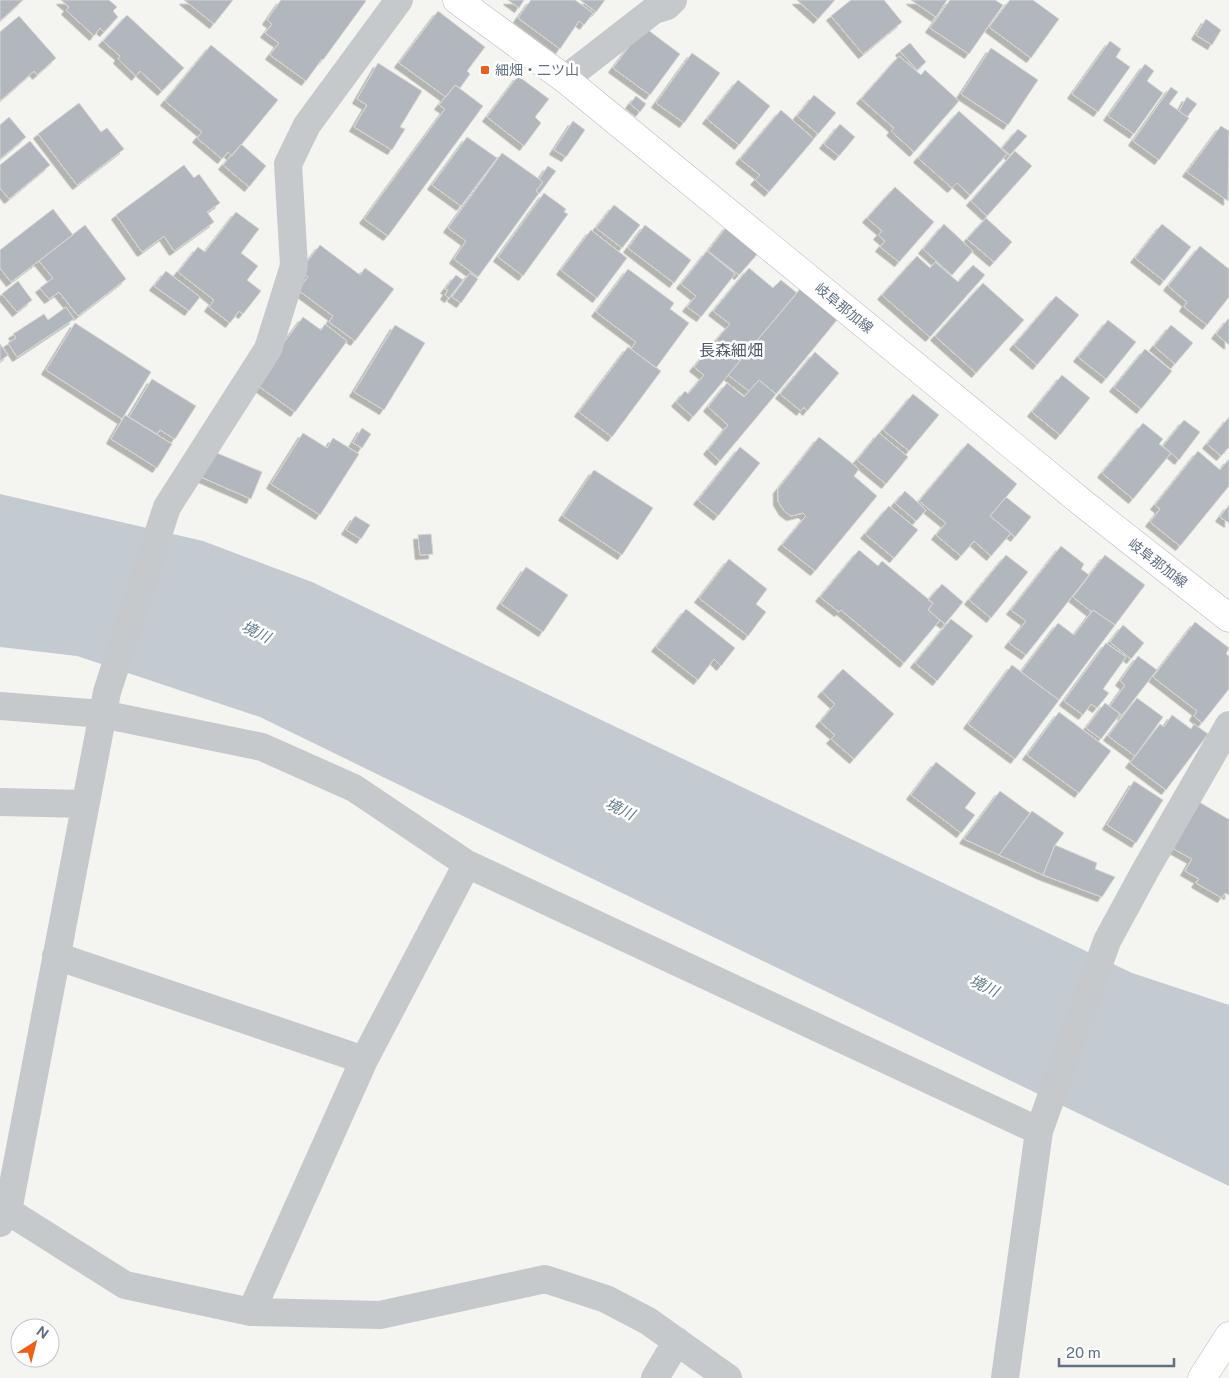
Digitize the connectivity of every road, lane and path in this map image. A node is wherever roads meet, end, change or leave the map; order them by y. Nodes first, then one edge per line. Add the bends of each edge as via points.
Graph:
1 (399, 0) edge
2 (457, 0) edge
3 (673, 0) edge
4 (565, 79) junction
5 (1229, 618) edge
6 (104, 703) junction
7 (0, 706) edge
8 (1229, 725) edge
9 (0, 802) edge
10 (85, 804) junction
11 (467, 864) junction
12 (56, 956) junction
13 (364, 1060) junction
14 (1041, 1127) junction
15 (3, 1213) edge
16 (251, 1312) junction
17 (1229, 1336) edge
18 (677, 1341) junction
19 (655, 1378) edge
20 (728, 1378) edge
21 (1005, 1378) edge
22 (1202, 1378) edge

1 - 6 street via 307,125 288,164 294,266 268,349 167,507
2 - 4 main road, 岐阜那加線
3 - 4 street via 667,6 654,10
4 - 5 main road, 岐阜那加線 via 1085,505
6 - 7 street
6 - 10 street
6 - 11 street via 262,747 354,788
8 - 14 street via 1106,941
9 - 10 street
10 - 12 street
11 - 13 street
11 - 14 street
12 - 13 street
12 - 15 street
13 - 16 street
14 - 21 street
15 - 16 street via 125,1285
16 - 18 street via 380,1315 545,1279 606,1299 648,1320
17 - 22 main road
18 - 19 street
18 - 20 street

